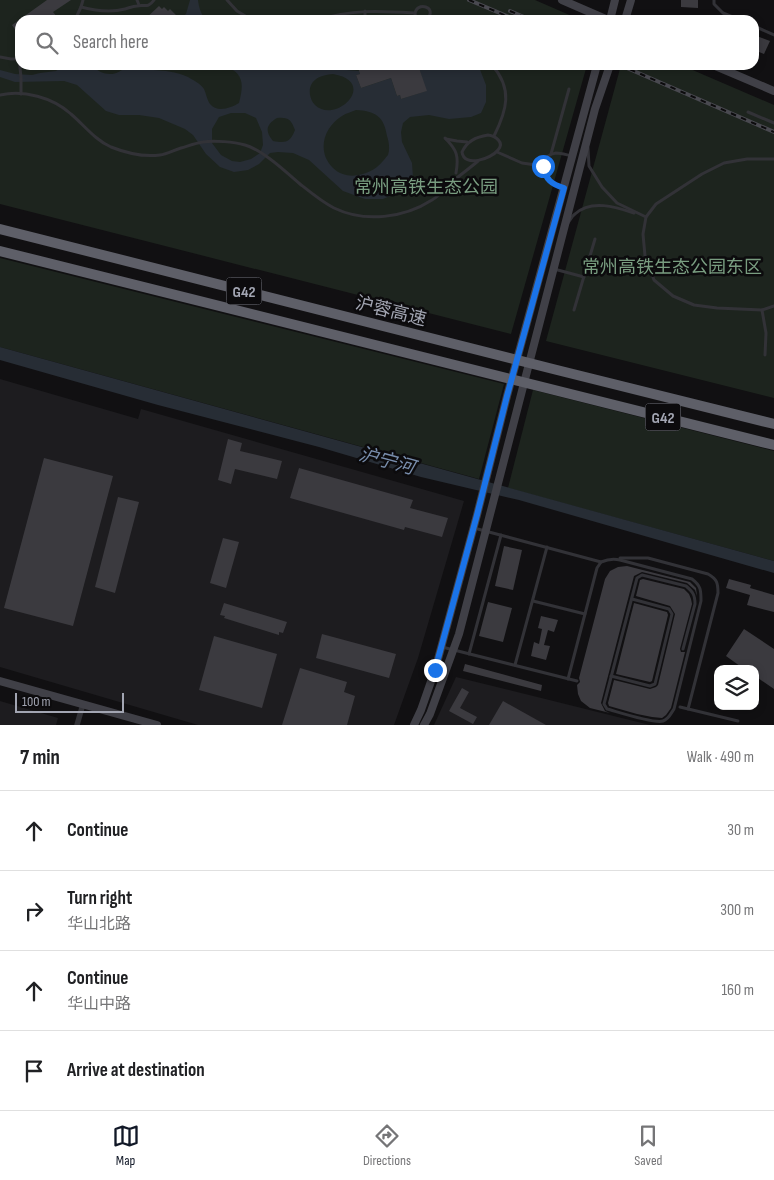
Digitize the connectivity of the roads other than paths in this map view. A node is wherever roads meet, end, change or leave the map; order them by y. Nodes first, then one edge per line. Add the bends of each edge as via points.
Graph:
1 (83, 0) edge
2 (137, 0) edge
3 (154, 0) edge
4 (228, 0) edge
5 (428, 0) edge
6 (562, 0) edge
7 (615, 0) edge
8 (630, 0) edge
9 (714, 0) edge
10 (139, 5) junction
11 (426, 6) junction
12 (81, 7) junction
13 (365, 12) joint
14 (414, 13) joint
15 (77, 15) edge
16 (244, 15) edge
17 (331, 15) edge
18 (430, 15) edge
19 (597, 15) edge
20 (610, 15) edge
21 (626, 15) edge
22 (728, 15) edge
23 (759, 28) edge
24 (774, 35) edge
25 (0, 57) edge
26 (15, 59) edge
27 (21, 70) edge
28 (496, 70) edge
29 (596, 70) edge
30 (608, 70) edge
31 (725, 70) edge
32 (569, 90) dead end
33 (774, 91) edge
34 (22, 94) junction
35 (0, 95) edge
36 (748, 112) dead end
37 (774, 122) edge
38 (494, 136) junction
39 (587, 140) junction
40 (468, 142) junction
41 (462, 152) junction
42 (497, 152) junction
43 (457, 154) junction
44 (550, 155) junction
45 (572, 156) junction
46 (461, 157) junction
47 (466, 159) junction
48 (774, 159) edge
49 (478, 161) junction
50 (543, 166) junction
51 (456, 173) junction
52 (451, 183) junction
53 (564, 188) junction
54 (646, 217) junction
55 (564, 228) junction
56 (0, 229) edge
57 (595, 239) dead end
58 (0, 251) edge
59 (554, 269) junction
60 (584, 277) junction
61 (774, 306) edge
62 (574, 310) dead end
63 (762, 310) junction
64 (765, 355) dead end
65 (774, 424) edge
66 (774, 445) edge
67 (473, 527) junction
68 (486, 531) junction
69 (501, 535) junction
70 (547, 548) junction
71 (614, 558) junction
72 (601, 562) junction
73 (631, 599) junction
74 (533, 600) junction
75 (585, 614) junction
76 (441, 647) junction
77 (453, 650) junction
78 (688, 651) junction
79 (469, 654) junction
80 (515, 666) junction
81 (611, 676) junction
82 (568, 679) junction
83 (0, 681) edge
84 (577, 681) dead end
85 (83, 704) junction
86 (680, 707) dead end
87 (688, 709) junction
88 (738, 721) dead end
89 (76, 725) edge
90 (158, 725) edge
91 (414, 725) edge
92 (424, 725) edge

1 - 12 lane
2 - 10 lane
3 - 10 lane via 152,4
4 - 16 lane
5 - 11 lane
6 - 19 main road
7 - 20 main road
8 - 21 main road
9 - 22 lane via 714,4
10 - 12 lane via 99,12
11 - 14 lane via 418,6
11 - 18 lane
12 - 15 lane
13 - 14 lane
13 - 17 lane
23 - 24 lane
25 - 26 lane
27 - 34 lane
28 - 38 lane via 506,90 506,106
29 - 45 main road
30 - 39 main road
31 - 33 main road
32 - 44 lane
34 - 35 lane
34 - 52 lane via 58,104 98,140 124,152 160,155 204,141 244,145 281,167 334,208 354,215 392,216 416,209 434,199
36 - 37 lane
38 - 40 lane via 482,136
38 - 42 lane via 501,144
39 - 54 lane via 589,166 602,187 617,203
39 - 55 main road
40 - 41 lane
40 - 43 lane via 445,138
41 - 46 lane
41 - 47 lane
42 - 49 lane
42 - 50 lane via 522,163
43 - 46 lane
43 - 51 lane
44 - 45 lane
44 - 50 lane
45 - 53 main road
46 - 47 lane
46 - 51 lane
47 - 49 lane
48 - 54 lane via 724,163 656,204
49 - 52 lane
50 - 53 lane via 549,181
51 - 52 lane
53 - 67 main road
54 - 55 lane via 607,205 588,207 576,213
54 - 63 lane via 643,234 645,256 654,280 673,296 694,305
55 - 59 main road
56 - 65 highway, 沪蓉高速 / G42
57 - 60 lane
58 - 66 highway, 沪蓉高速 / G42
59 - 60 lane
59 - 68 main road
60 - 62 lane
61 - 63 lane
63 - 64 lane
67 - 68 lane
67 - 76 main road
68 - 69 lane
68 - 77 main road
69 - 70 lane
69 - 79 lane
70 - 72 lane
70 - 74 lane
71 - 72 lane
71 - 78 lane via 692,579 698,584 701,601
71 - 87 lane via 648,558 715,578 718,593
72 - 75 lane
73 - 78 lane via 637,578 642,575 686,586 692,591 695,604 682,649
73 - 81 lane
73 - 81 lane via 669,609 672,614 655,684 650,686
74 - 75 lane
74 - 80 lane
75 - 82 lane
76 - 77 lane
76 - 91 main road
77 - 79 lane
77 - 92 main road
78 - 81 lane via 674,709 664,721 607,709 604,704
79 - 80 lane
80 - 82 lane
82 - 84 lane
83 - 85 main road
85 - 89 street
85 - 90 main road
86 - 87 lane
87 - 88 lane

